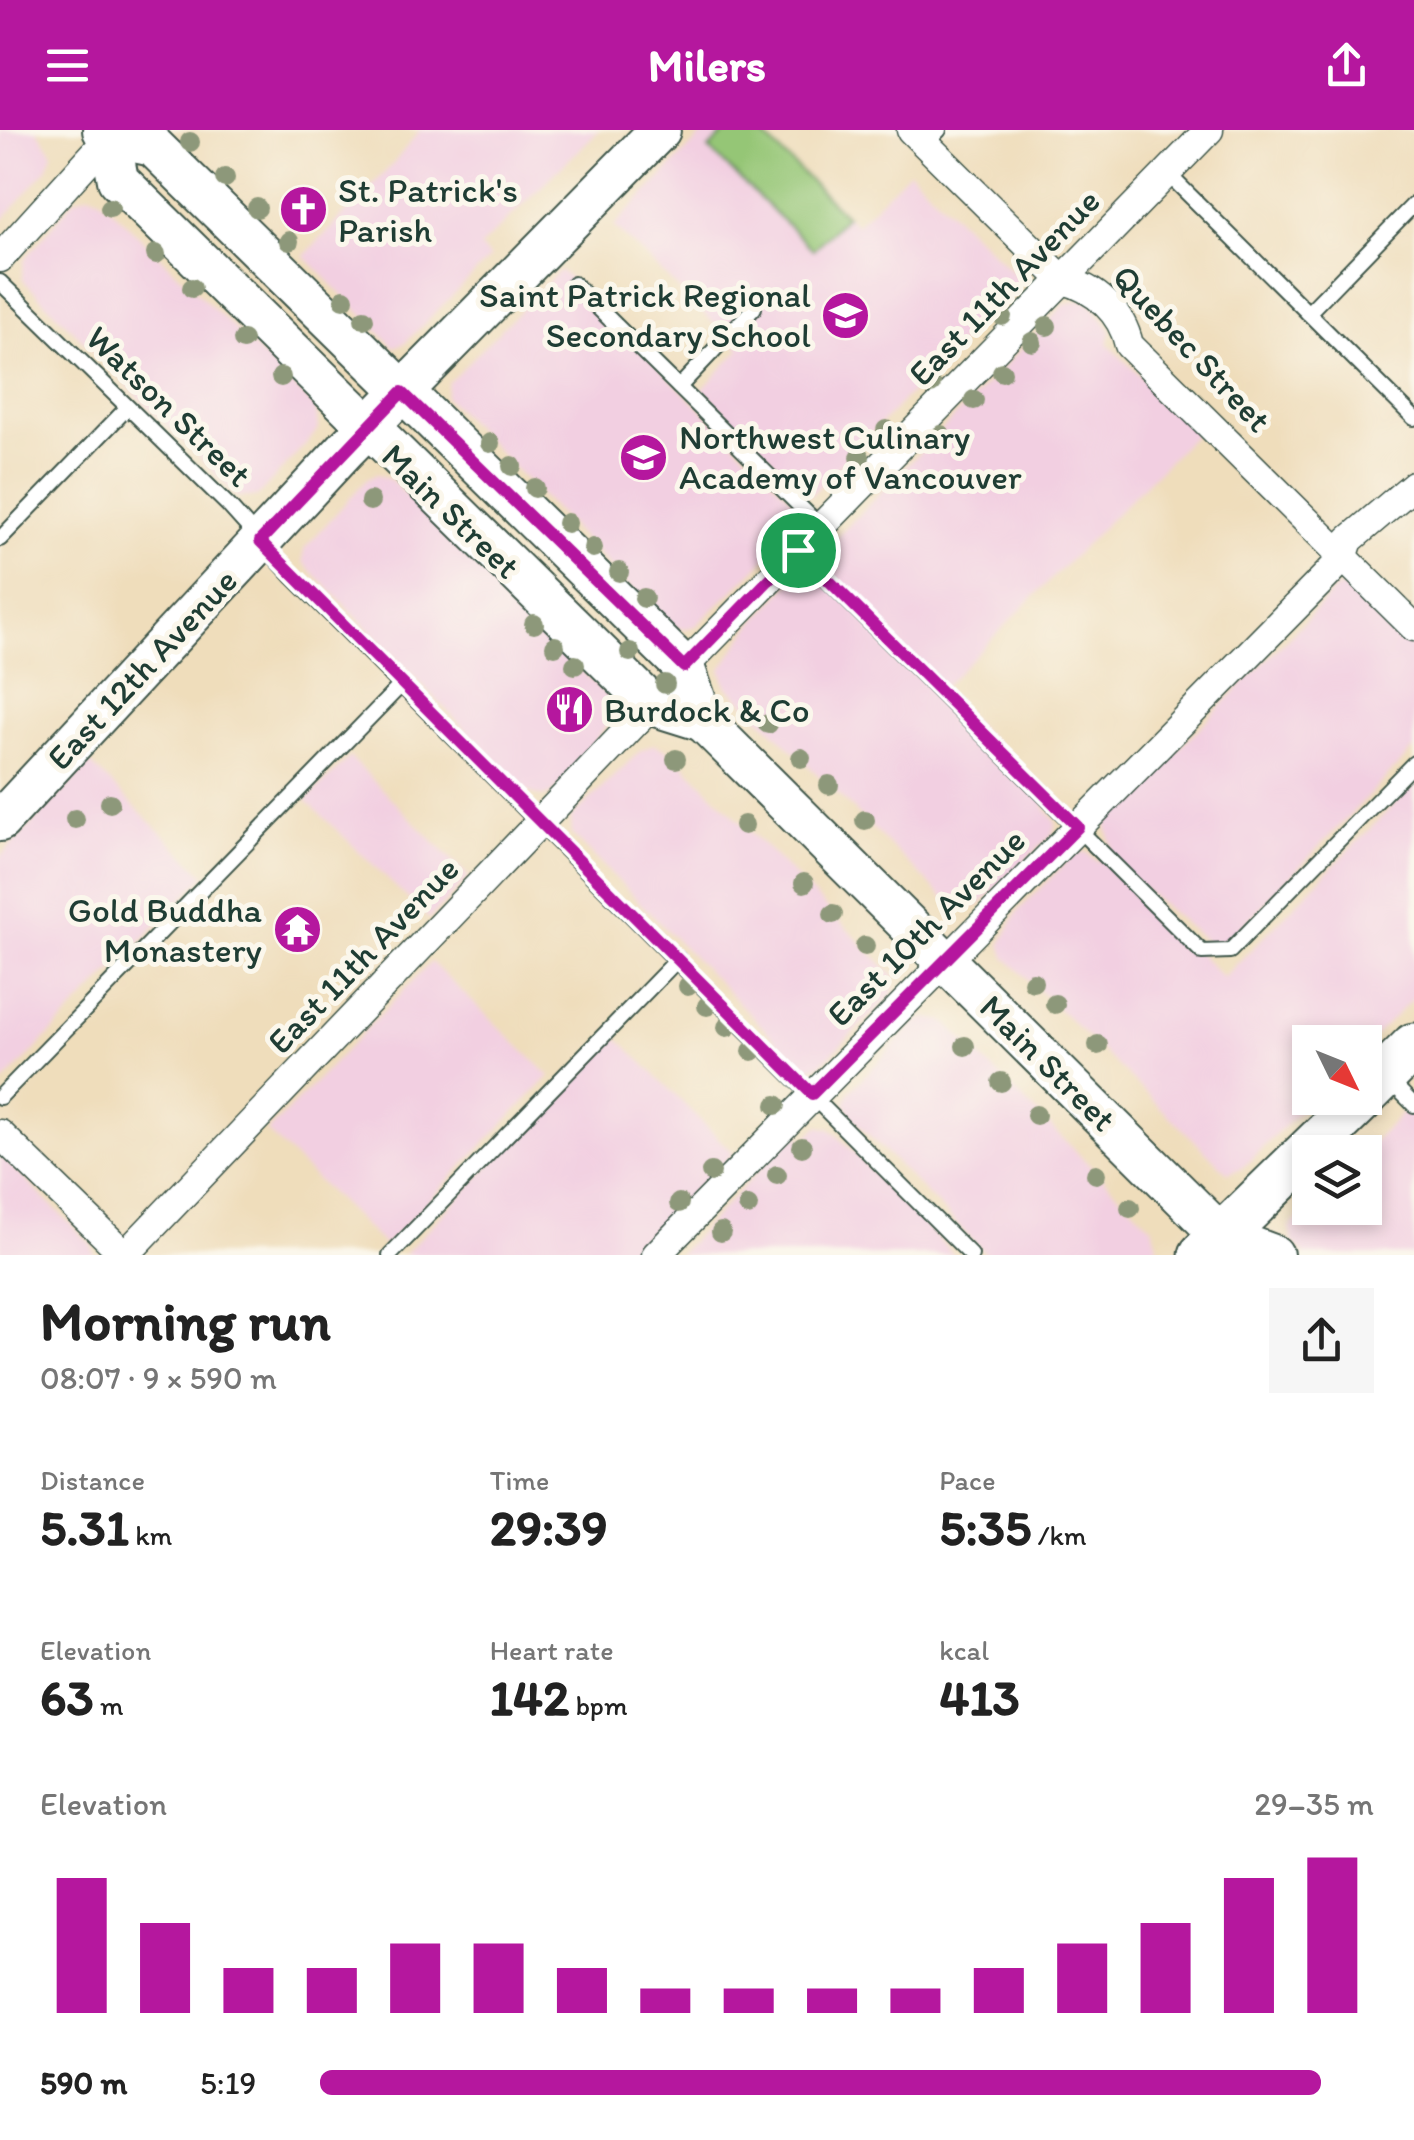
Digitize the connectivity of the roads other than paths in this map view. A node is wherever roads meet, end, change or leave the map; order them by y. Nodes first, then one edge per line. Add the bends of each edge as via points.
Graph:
1 (660, 130) edge
2 (1209, 130) edge
3 (110, 132) edge
4 (925, 135) edge
5 (1167, 173) junction
6 (1414, 204) edge
7 (0, 258) edge
8 (1063, 280) junction
9 (0, 282) edge
10 (574, 284) dead end
11 (754, 308) dead end
12 (1308, 312) junction
13 (679, 387) junction
14 (402, 392) junction
15 (127, 408) junction
16 (1414, 418) edge
17 (366, 428) junction
18 (1414, 485) edge
19 (821, 527) junction
20 (0, 539) edge
21 (260, 541) junction
22 (798, 550) junction
23 (1344, 558) junction
24 (1414, 627) edge
25 (684, 667) junction
26 (401, 686) junction
27 (652, 704) junction
28 (704, 720) junction
29 (1414, 763) edge
30 (0, 821) edge
31 (542, 824) junction
32 (1078, 827) junction
33 (678, 959) junction
34 (945, 961) junction
35 (1388, 1084) edge
36 (812, 1094) junction
37 (0, 1097) edge
38 (0, 1134) edge
39 (1218, 1249) edge
40 (125, 1255) edge
41 (390, 1255) edge
42 (656, 1255) edge
43 (971, 1255) edge
44 (1273, 1255) edge

1 - 14 main road, East 12th Avenue
2 - 5 street, East 11th Avenue
3 - 7 street
3 - 14 main road, Main Street via 153,146
3 - 17 main road, Main Street via 118,180
4 - 8 street, Quebec Street
5 - 8 street, East 11th Avenue
5 - 12 lane
6 - 12 lane
8 - 19 street, East 11th Avenue
8 - 23 street, Quebec Street via 1086,286 1124,324 1128,345
9 - 15 lane, Watson Street
10 - 13 lane
11 - 13 lane
12 - 16 lane
13 - 19 lane
14 - 17 main road, East 12th Avenue
14 - 25 main road, Main Street
15 - 20 lane
15 - 21 lane, Watson Street
17 - 21 main road, East 12th Avenue
17 - 27 main road, Main Street
18 - 23 street, East 10th Avenue via 1349,540
19 - 22 street, East 11th Avenue
21 - 26 lane, Watson Street
21 - 30 main road, East 12th Avenue
22 - 25 street, East 11th Avenue
22 - 32 lane
23 - 24 street, Quebec Street
23 - 32 street, East 10th Avenue
25 - 28 main road, Main Street
26 - 31 lane, Watson Street
26 - 37 lane
27 - 28 main road, Main Street
27 - 31 street, East 11th Avenue
28 - 34 main road, Main Street
29 - 32 lane via 1230,952 1202,952
31 - 33 lane, Watson Street
31 - 40 street, East 11th Avenue
32 - 34 street, East 10th Avenue
33 - 36 lane, Watson Street
33 - 41 lane
34 - 36 street, East 10th Avenue
34 - 39 main road, Main Street
35 - 39 main road
36 - 42 street, East 10th Avenue
36 - 43 lane, Watson Street
38 - 40 street
39 - 44 main road, Main Street

